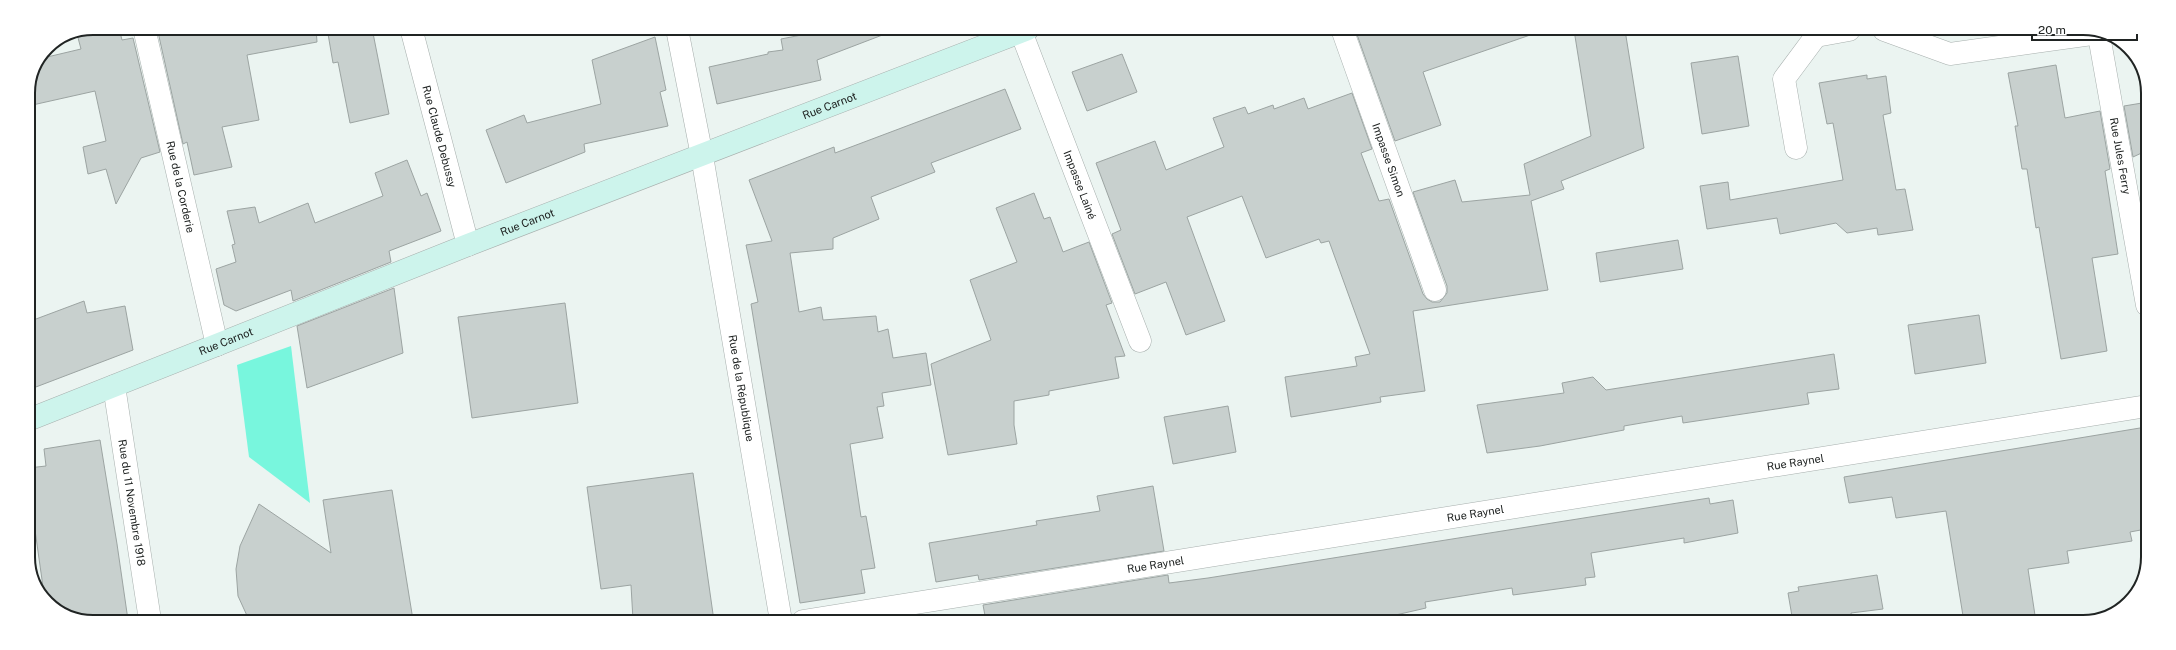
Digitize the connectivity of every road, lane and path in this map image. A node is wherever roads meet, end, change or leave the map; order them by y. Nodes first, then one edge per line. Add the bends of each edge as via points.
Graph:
1 (146, 35) edge
2 (413, 35) edge
3 (677, 35) edge
4 (1010, 35) edge
5 (1025, 35) edge
6 (1344, 35) edge
7 (1822, 35) edge
8 (1898, 35) edge
9 (2078, 35) edge
10 (2099, 37) edge
11 (1796, 148) dead end
12 (702, 155) junction
13 (468, 245) junction
14 (2141, 272) edge
15 (1435, 290) dead end
16 (1140, 341) dead end
17 (217, 345) junction
18 (114, 386) junction
19 (2141, 407) edge
20 (35, 417) edge
21 (149, 615) edge
22 (780, 615) edge
23 (840, 615) edge

1 - 17 street, Rue de la Corderie
2 - 13 street, Rue Claude Debussy
3 - 12 street, Rue de la République
4 - 12 street, Rue Carnot
5 - 16 street, Impasse Lainé
6 - 15 street, Impasse Simon
7 - 11 street via 1816,36 1784,79
8 - 9 street via 1950,54
10 - 14 street, Rue Jules Ferry
12 - 13 street, Rue Carnot
12 - 22 street, Rue de la République
13 - 17 street, Rue Carnot
17 - 18 street, Rue Carnot
18 - 20 street, Rue Carnot
18 - 21 street, Rue du 11 Novembre 1918
19 - 23 street, Rue Raynel

